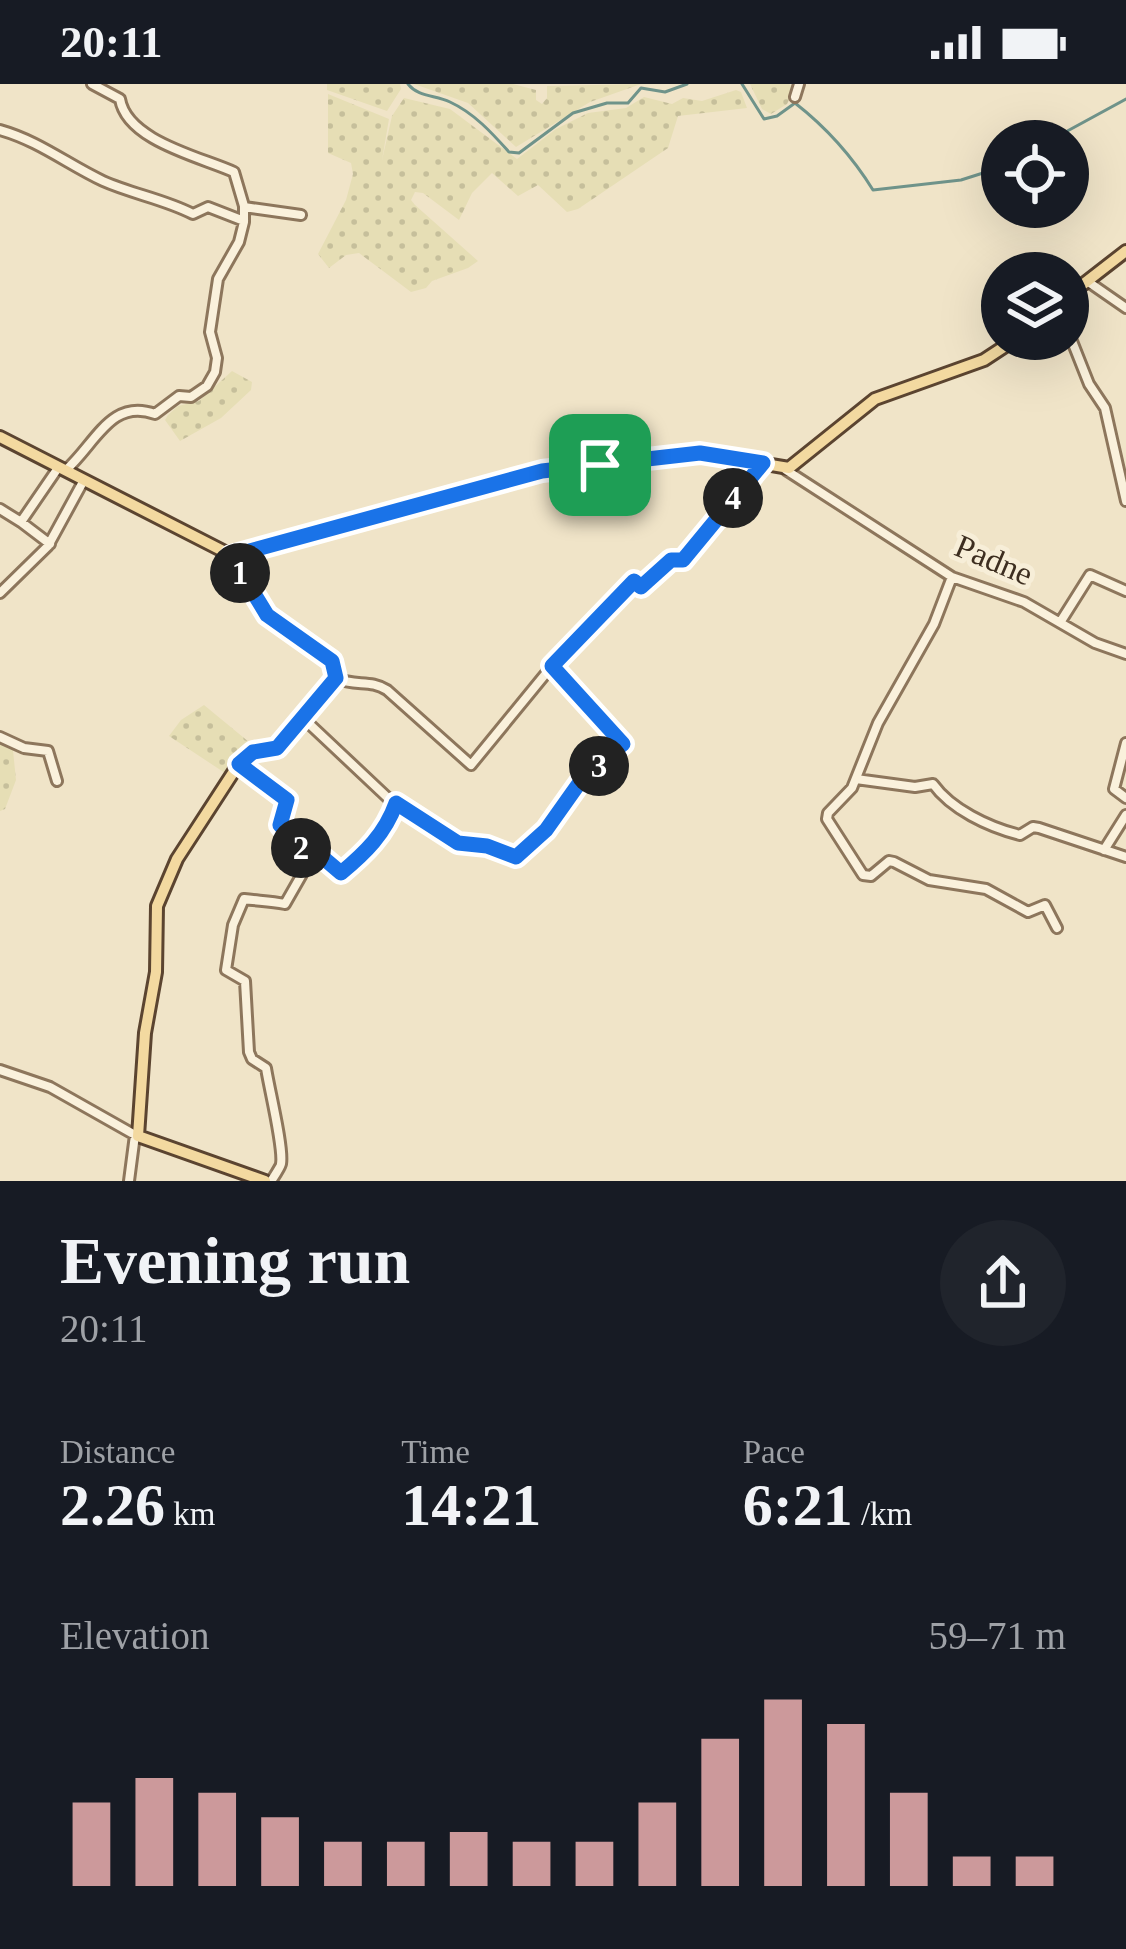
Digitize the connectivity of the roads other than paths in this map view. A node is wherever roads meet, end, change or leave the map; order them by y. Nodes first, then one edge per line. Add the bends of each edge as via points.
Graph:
1 (92, 84) edge
2 (799, 84) edge
3 (795, 97) dead end
4 (0, 130) edge
5 (244, 207) junction
6 (301, 215) dead end
7 (244, 222) junction
8 (1126, 251) edge
9 (1089, 279) edge
10 (1089, 282) edge
11 (1126, 308) edge
12 (984, 360) edge
13 (1079, 360) edge
14 (0, 437) edge
15 (763, 463) junction
16 (785, 469) junction
17 (61, 470) junction
18 (85, 479) junction
19 (1126, 501) edge
20 (0, 508) edge
21 (21, 522) junction
22 (50, 544) junction
23 (231, 556) junction
24 (952, 577) junction
25 (1126, 590) edge
26 (0, 593) edge
27 (1061, 621) junction
28 (1126, 654) edge
29 (552, 666) junction
30 (336, 678) junction
31 (304, 718) junction
32 (0, 737) edge
33 (1126, 743) edge
34 (239, 764) junction
35 (856, 778) junction
36 (57, 781) dead end
37 (1126, 798) edge
38 (396, 803) junction
39 (1126, 815) edge
40 (1104, 850) junction
41 (312, 856) junction
42 (1126, 857) edge
43 (1057, 928) dead end
44 (0, 1070) edge
45 (136, 1134) junction
46 (129, 1181) edge
47 (268, 1181) edge

1 - 5 street via 120,99 135,125 234,172
2 - 3 street
4 - 7 street via 111,184 193,214 208,207
5 - 6 street
5 - 7 street
7 - 17 street via 218,279 210,332 218,358 206,386 155,414 122,411
8 - 9 main road
10 - 11 street
12 - 16 main road via 875,399
13 - 19 street via 1105,408
14 - 17 main road
15 - 16 main road
15 - 23 main road via 700,453 542,471
15 - 29 street via 683,560 671,560 641,587 634,581
16 - 24 street, Padne
17 - 18 main road
17 - 21 street
18 - 22 street
18 - 23 main road
20 - 21 street
21 - 22 street
22 - 26 street
23 - 30 main road via 267,615 332,661
24 - 27 street, Padne
24 - 35 street
25 - 27 street via 1090,575
27 - 28 street, Padne
29 - 30 street via 471,765 379,684
29 - 38 street via 623,744 585,775 516,857 458,843
30 - 31 main road
31 - 34 main road via 277,748
31 - 38 street
32 - 36 street via 48,751
33 - 37 street via 1114,789
34 - 41 street via 285,796 280,825
34 - 45 main road via 177,859 157,906
35 - 40 street via 933,784 991,826 1020,835 1033,827
35 - 43 street via 826,815 863,875 894,862 928,880 986,889 1028,912 1045,905
38 - 41 street via 382,832 343,872
39 - 40 street
40 - 42 street
41 - 47 street via 285,904 244,899 226,970 244,981 249,1052 266,1068 281,1166
44 - 45 street
45 - 46 street
45 - 47 main road

